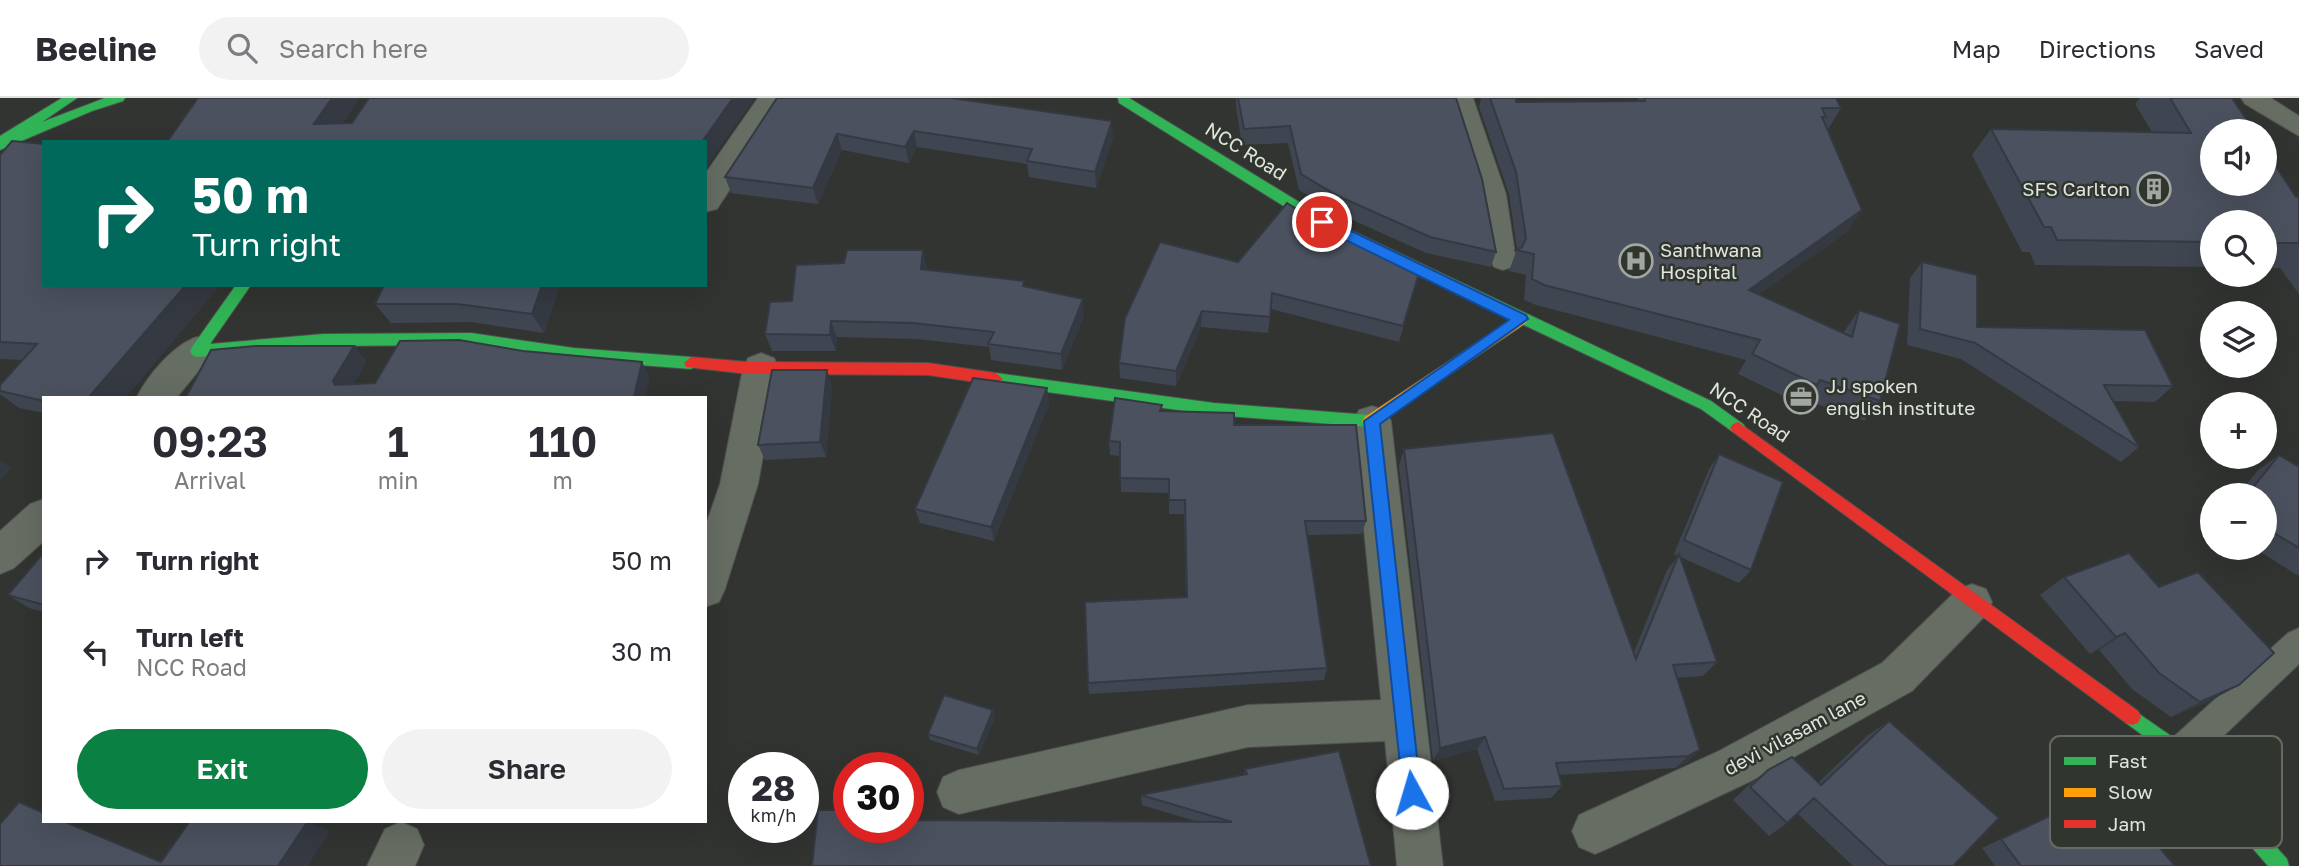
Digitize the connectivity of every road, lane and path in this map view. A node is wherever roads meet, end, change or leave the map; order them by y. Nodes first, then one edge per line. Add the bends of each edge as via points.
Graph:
1 (71, 98) edge
2 (119, 98) edge
3 (774, 98) edge
4 (1157, 98) edge
5 (1461, 98) edge
6 (2253, 98) edge
7 (1117, 99) edge
8 (2299, 127) edge
9 (0, 143) edge
10 (707, 197) edge
11 (1503, 260) dead end
12 (243, 287) edge
13 (1521, 319) junction
14 (402, 339) junction
15 (197, 351) junction
16 (761, 368) junction
17 (381, 374) edge
18 (156, 396) edge
19 (1372, 421) junction
20 (707, 583) edge
21 (1972, 602) junction
22 (2299, 643) edge
23 (1404, 720) junction
24 (2157, 736) edge
25 (2199, 736) edge
26 (959, 792) dead end
27 (1595, 831) dead end
28 (2264, 848) edge
29 (1420, 866) edge
30 (2280, 866) edge

1 - 9 street
2 - 9 street
3 - 10 street
4 - 7 street
5 - 11 lane via 1493,194
6 - 8 lane
7 - 13 street, NCC Road via 1322,222
12 - 15 street
13 - 19 street
13 - 21 street, NCC Road via 1706,405 1888,535
14 - 15 street via 323,340
14 - 16 street via 471,339 574,354
14 - 17 street
15 - 18 street
16 - 19 street via 928,369 1214,409
16 - 20 street via 739,484
19 - 23 street
21 - 24 street, NCC Road
21 - 27 street, devi vilasam lane via 1897,677 1735,766
22 - 25 lane
23 - 26 street via 1248,726
23 - 29 street
28 - 30 street, NCC Road

